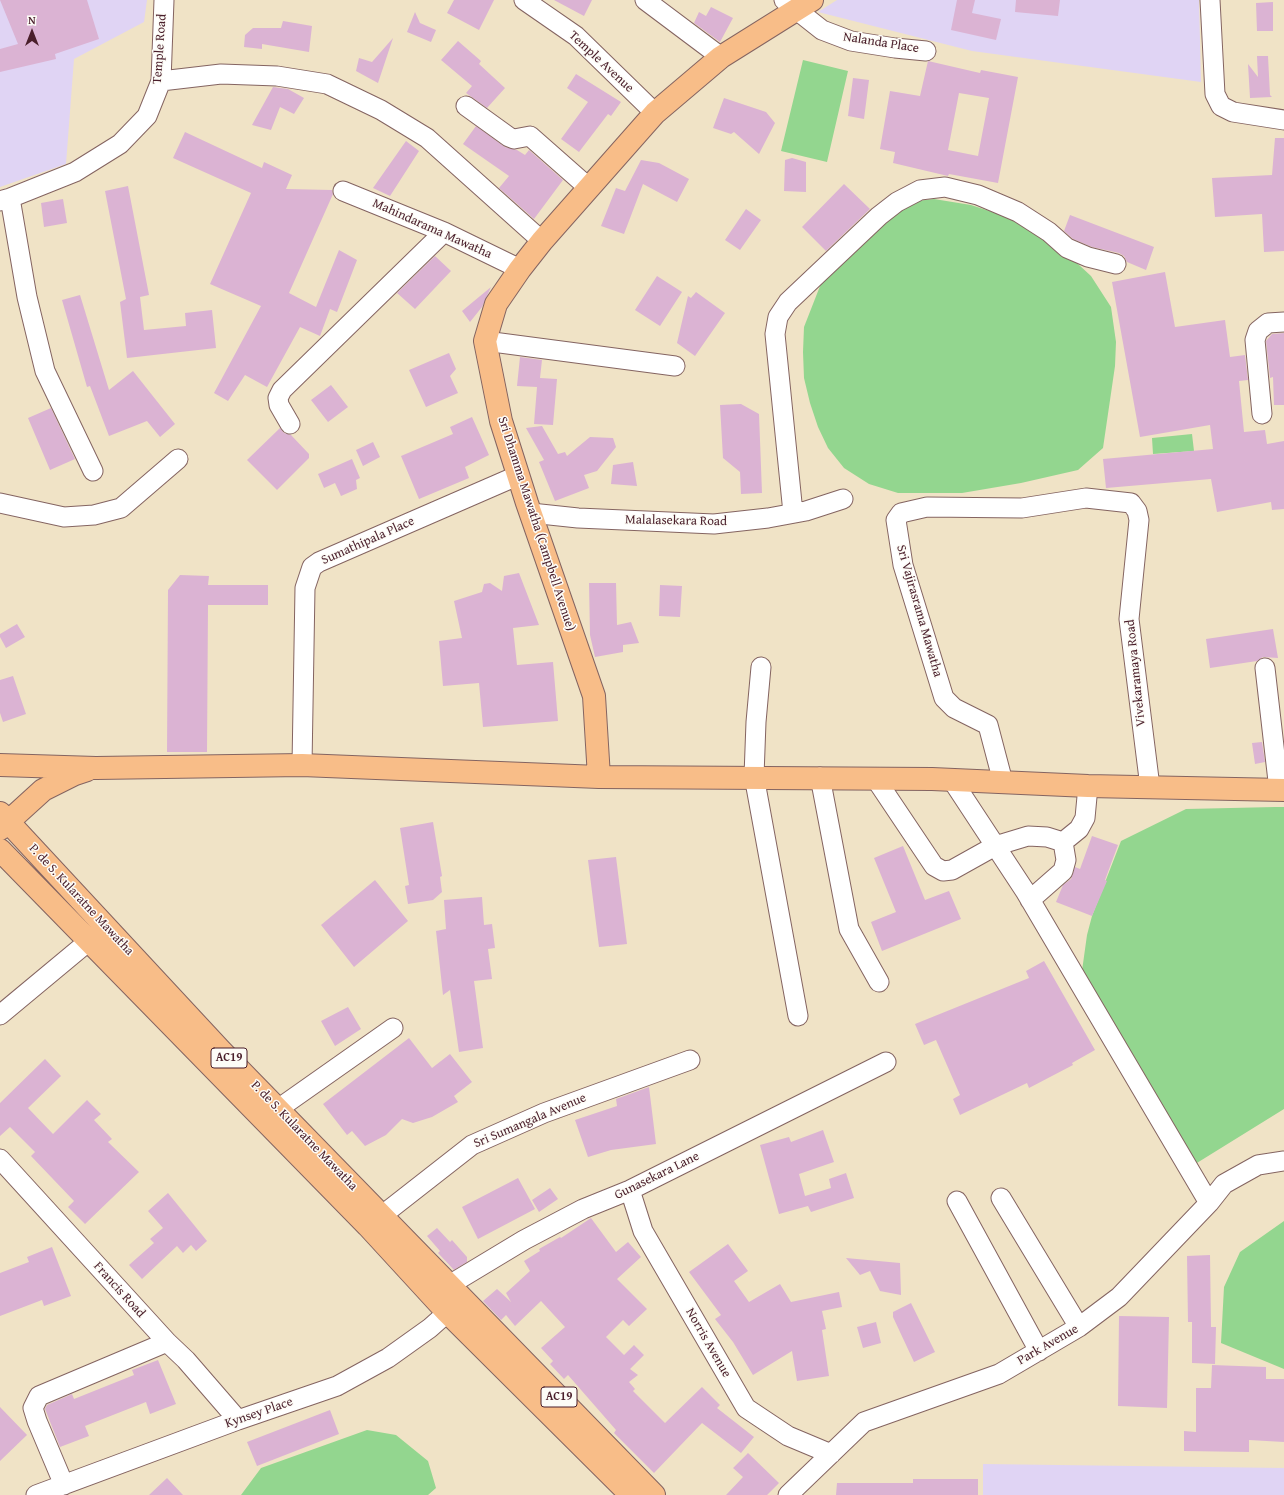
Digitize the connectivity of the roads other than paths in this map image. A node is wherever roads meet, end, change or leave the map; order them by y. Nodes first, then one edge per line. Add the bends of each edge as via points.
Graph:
1 (164, 0) edge
2 (524, 0) edge
3 (645, 0) edge
4 (1210, 0) edge
5 (797, 3) edge
6 (926, 51) dead end
7 (720, 57) junction
8 (161, 81) junction
9 (466, 106) dead end
10 (655, 113) junction
11 (1284, 120) edge
12 (589, 188) junction
13 (343, 190) dead end
14 (5, 199) edge
15 (444, 232) junction
16 (542, 241) junction
17 (1116, 264) dead end
18 (520, 269) junction
19 (1284, 322) edge
20 (485, 341) junction
21 (675, 366) dead end
22 (1262, 414) dead end
23 (290, 424) dead end
24 (178, 459) dead end
25 (93, 471) dead end
26 (519, 475) junction
27 (843, 499) dead end
28 (0, 503) edge
29 (1137, 510) joint
30 (531, 512) junction
31 (793, 513) junction
32 (761, 667) dead end
33 (1265, 668) dead end
34 (302, 765) junction
35 (1, 767) edge
36 (96, 768) junction
37 (754, 776) junction
38 (599, 777) junction
39 (820, 777) junction
40 (875, 778) junction
41 (952, 780) junction
42 (1003, 782) junction
43 (1088, 786) junction
44 (1150, 787) junction
45 (1282, 790) edge
46 (3, 821) edge
47 (1063, 842) junction
48 (995, 846) junction
49 (0, 850) edge
50 (1030, 900) junction
51 (89, 941) junction
52 (879, 982) dead end
53 (0, 1015) edge
54 (798, 1016) dead end
55 (393, 1028) dead end
56 (690, 1060) dead end
57 (886, 1062) dead end
58 (278, 1109) junction
59 (0, 1159) edge
60 (1284, 1161) edge
61 (630, 1190) junction
62 (1001, 1198) dead end
63 (957, 1202) dead end
64 (1209, 1203) junction
65 (375, 1221) junction
66 (457, 1291) junction
67 (441, 1305) junction
68 (1079, 1327) junction
69 (167, 1342) junction
70 (1039, 1351) junction
71 (238, 1420) junction
72 (831, 1454) junction
73 (64, 1485) junction
74 (36, 1495) edge
75 (631, 1495) edge
76 (654, 1495) edge
77 (788, 1495) edge

1 - 8 street, Temple Road
2 - 10 street, Temple Avenue via 576,36
3 - 7 street
4 - 11 street via 1215,94 1221,106 1233,112
5 - 6 street, Nalanda Place via 809,22 851,41
5 - 7 main road, Sri Dhamma Mawatha (Campbell Avenue)
7 - 10 main road, Sri Dhamma Mawatha (Campbell Avenue)
8 - 14 street, Temple Road via 148,116 120,144 76,172
8 - 16 street via 221,74 277,76 327,84 381,110 427,138
9 - 12 street via 509,137 514,139 530,136
10 - 12 main road, Sri Dhamma Mawatha (Campbell Avenue)
12 - 16 main road, Sri Dhamma Mawatha (Campbell Avenue)
13 - 15 street, Mahindarama Mawatha
14 - 25 street via 45,371
15 - 18 street, Mahindarama Mawatha
15 - 23 street via 282,390 278,398 279,405
16 - 18 main road, Sri Dhamma Mawatha (Campbell Avenue)
17 - 31 street via 1067,248 1049,232 1018,212 978,195 945,187 920,190 897,202 788,302 778,317 775,334
18 - 20 main road, Sri Dhamma Mawatha (Campbell Avenue) via 496,304
19 - 22 street via 1268,324 1258,331 1256,340
20 - 21 street
20 - 26 main road, Sri Dhamma Mawatha (Campbell Avenue) via 501,421
24 - 28 street via 121,508 94,515 64,517
26 - 30 main road, Sri Dhamma Mawatha (Campbell Avenue)
26 - 34 street, Sumathipala Place via 312,567 305,588
27 - 31 street, Malalasekara Road
29 - 42 street, Sri Vajirasrama Mawatha via 1131,503 1086,498 1022,508 927,507 901,513 896,520 903,565 944,698 954,708 988,725
29 - 44 street, Vivekaramaya Road via 1139,520 1129,619
30 - 31 street, Malalasekara Road via 578,518 714,524
30 - 38 main road, Sri Dhamma Mawatha (Campbell Avenue) via 594,696
32 - 37 street
33 - 45 street
34 - 36 main road
34 - 38 main road
35 - 36 main road via 13,764
36 - 46 main road via 76,774 43,790
37 - 38 main road
37 - 39 main road
37 - 54 street
39 - 40 main road
39 - 52 street via 849,928
40 - 41 main road
40 - 48 street via 934,866 942,871 952,870
41 - 42 main road
41 - 48 street
42 - 43 main road
43 - 44 main road
43 - 47 street via 1085,818 1079,830
44 - 45 main road
46 - 58 main road, P. de S. Kularatne Mawatha / AC19
47 - 48 street via 1047,837 1028,836
47 - 50 street via 1066,860 1063,871
48 - 50 street
49 - 51 main road, P. de S. Kularatne Mawatha / AC19
50 - 64 street
51 - 53 street
51 - 65 main road, P. de S. Kularatne Mawatha / AC19
55 - 58 street
56 - 65 street, Sri Sumangala Avenue via 544,1112 472,1145
57 - 61 street, Gunasekara Lane
58 - 65 main road, P. de S. Kularatne Mawatha / AC19
59 - 69 street, Francis Road
60 - 64 street, Park Avenue via 1258,1165 1224,1184
61 - 66 street, Gunasekara Lane via 583,1209 524,1240
61 - 72 street, Norris Avenue via 644,1231 746,1408 788,1436
62 - 68 street
63 - 70 street
64 - 68 street, Park Avenue via 1119,1297
65 - 66 main road, P. de S. Kularatne Mawatha / AC19
65 - 67 main road, P. de S. Kularatne Mawatha / AC19
66 - 67 street, Gunasekara Lane
66 - 76 main road, AC19
67 - 71 street, Kynsey Place via 430,1328 388,1358 337,1386
67 - 75 main road, AC19
68 - 70 street, Park Avenue
69 - 71 street, Francis Road
69 - 73 street via 39,1396 33,1408
70 - 72 street, Park Avenue via 999,1374 864,1422
71 - 73 street, Kynsey Place
72 - 77 street, Park Avenue
73 - 74 street, Kynsey Place

